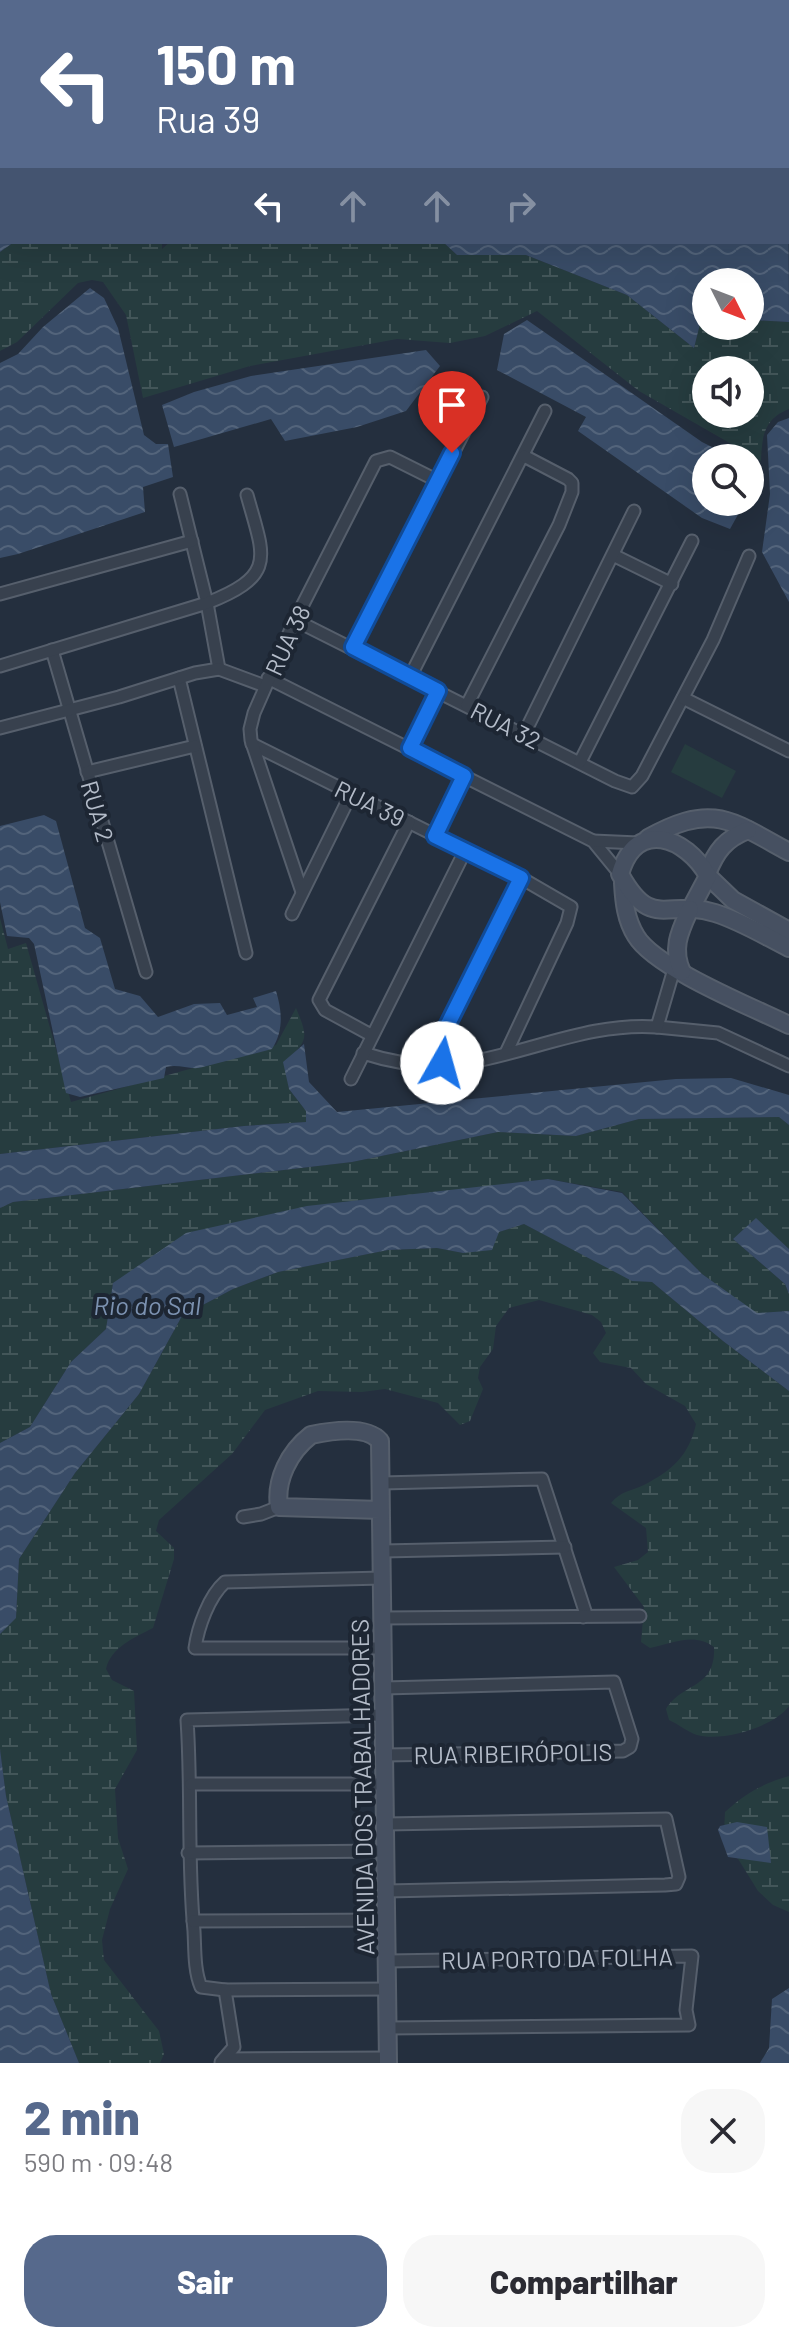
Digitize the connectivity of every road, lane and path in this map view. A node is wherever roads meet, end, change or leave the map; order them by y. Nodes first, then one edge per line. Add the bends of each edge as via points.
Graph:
1 (482, 397) dead end
2 (545, 411) dead end
3 (524, 456) junction
4 (438, 481) junction
5 (180, 494) dead end
6 (247, 495) dead end
7 (634, 511) dead end
8 (192, 541) junction
9 (692, 541) dead end
10 (613, 555) junction
11 (749, 556) dead end
12 (672, 584) junction
13 (0, 594) edge
14 (207, 603) junction
15 (295, 620) junction
16 (353, 647) junction
17 (52, 650) junction
18 (0, 666) edge
19 (219, 669) junction
20 (410, 677) junction
21 (179, 678) junction
22 (266, 682) junction
23 (438, 691) junction
24 (683, 698) junction
25 (467, 705) junction
26 (69, 710) junction
27 (0, 728) edge
28 (524, 734) junction
29 (252, 744) junction
30 (195, 746) junction
31 (410, 748) junction
32 (789, 751) edge
33 (580, 762) junction
34 (87, 772) junction
35 (464, 776) junction
36 (351, 794) junction
37 (409, 822) junction
38 (748, 830) junction
39 (435, 836) junction
40 (593, 841) junction
41 (639, 843) junction
42 (465, 851) junction
43 (789, 851) edge
44 (621, 875) junction
45 (708, 875) junction
46 (521, 878) junction
47 (302, 892) junction
48 (690, 908) junction
49 (292, 914) dead end
50 (789, 931) edge
51 (789, 948) edge
52 (246, 953) dead end
53 (678, 970) junction
54 (146, 972) dead end
55 (789, 1025) edge
56 (657, 1027) junction
57 (371, 1035) junction
58 (363, 1053) junction
59 (506, 1053) junction
60 (442, 1063) junction
61 (789, 1066) edge
62 (351, 1079) dead end
63 (382, 1483) junction
64 (279, 1507) junction
65 (381, 1510) junction
66 (243, 1517) dead end
67 (565, 1547) junction
68 (383, 1551) junction
69 (382, 1578) junction
70 (640, 1616) dead end
71 (583, 1617) junction
72 (384, 1618) junction
73 (384, 1648) junction
74 (384, 1688) junction
75 (384, 1715) junction
76 (385, 1755) junction
77 (191, 1784) junction
78 (385, 1784) junction
79 (386, 1824) junction
80 (386, 1851) junction
81 (188, 1853) junction
82 (387, 1891) junction
83 (387, 1920) junction
84 (193, 1921) junction
85 (388, 1961) junction
86 (388, 1989) junction
87 (225, 1990) junction
88 (389, 2028) junction
89 (222, 2061) edge
90 (388, 2061) edge

1 - 4 street
2 - 3 street
3 - 20 street
3 - 25 street via 567,478 572,495
4 - 15 street, RUA 38 via 390,457 376,461
4 - 16 street
5 - 8 street
6 - 14 street via 261,563 248,580
7 - 10 street
8 - 13 street
8 - 14 street
9 - 12 street
10 - 12 street
10 - 28 street
11 - 24 street
12 - 33 street
14 - 17 street
14 - 19 street
15 - 16 street, RUA 32
15 - 22 street, RUA 38
16 - 20 street, RUA 32
17 - 18 street
17 - 26 street, RUA 2
19 - 21 street
19 - 22 street
20 - 23 street, RUA 32
21 - 26 street
21 - 30 street
22 - 29 street, RUA 38 via 251,722
22 - 31 street
23 - 25 street, RUA 32
23 - 31 street
24 - 32 street
24 - 33 street, RUA 32 via 632,787
25 - 28 street, RUA 32
26 - 27 street
26 - 34 street, RUA 2
28 - 33 street, RUA 32
29 - 36 street, RUA 39
29 - 47 street, RUA 38
30 - 34 street
30 - 52 street
31 - 35 street
34 - 54 street, RUA 2
35 - 39 street
35 - 40 street
36 - 37 street, RUA 39
36 - 47 street
37 - 39 street, RUA 39
37 - 57 street via 319,1000 325,1010
38 - 41 street via 699,817
38 - 43 street
38 - 45 street via 721,846
39 - 42 street, RUA 39
40 - 41 street
40 - 44 street
41 - 44 street
41 - 45 street via 670,841
42 - 46 street, RUA 39
42 - 57 street
44 - 48 street via 642,904 665,910
44 - 53 street via 636,936 650,953
45 - 48 street
45 - 50 street via 733,900
46 - 59 street, RUA 39 via 572,909
46 - 60 street via 444,1032
47 - 49 street
48 - 51 street via 727,917
48 - 53 street via 675,948
53 - 55 street
53 - 56 street
56 - 59 street via 608,1028
56 - 61 street via 718,1033
57 - 58 street
58 - 60 street via 410,1064
58 - 62 street
59 - 60 street
63 - 64 street, AVENIDA DOS TRABALHADORES via 377,1437 357,1432 314,1434 281,1476
63 - 65 street, AVENIDA DOS TRABALHADORES
63 - 67 street via 542,1479
64 - 65 street
64 - 66 street
65 - 68 street, AVENIDA DOS TRABALHADORES
67 - 68 street
67 - 71 street
68 - 69 street, AVENIDA DOS TRABALHADORES
69 - 72 street, AVENIDA DOS TRABALHADORES
69 - 73 street via 230,1581 221,1585 195,1648
70 - 71 street
71 - 72 street
72 - 73 street, AVENIDA DOS TRABALHADORES
73 - 74 street, AVENIDA DOS TRABALHADORES
74 - 75 street, AVENIDA DOS TRABALHADORES
74 - 76 street, RUA RIBEIRÓPOLIS via 614,1682 632,1739 623,1751
75 - 76 street, AVENIDA DOS TRABALHADORES
75 - 77 street via 187,1720
76 - 78 street, AVENIDA DOS TRABALHADORES
77 - 78 street
77 - 81 street
78 - 79 street, AVENIDA DOS TRABALHADORES
79 - 80 street, AVENIDA DOS TRABALHADORES
79 - 82 street via 666,1819 679,1877 676,1884 646,1886
80 - 81 street
80 - 82 street, AVENIDA DOS TRABALHADORES
81 - 84 street
82 - 83 street, AVENIDA DOS TRABALHADORES
83 - 84 street
83 - 85 street, AVENIDA DOS TRABALHADORES
84 - 87 street via 201,1987
85 - 86 street, AVENIDA DOS TRABALHADORES
85 - 88 street, RUA PORTO DA FOLHA via 692,1956 689,2025
86 - 87 street
86 - 88 street, AVENIDA DOS TRABALHADORES
87 - 89 street via 234,2047
88 - 90 street, AVENIDA DOS TRABALHADORES
89 - 90 street

